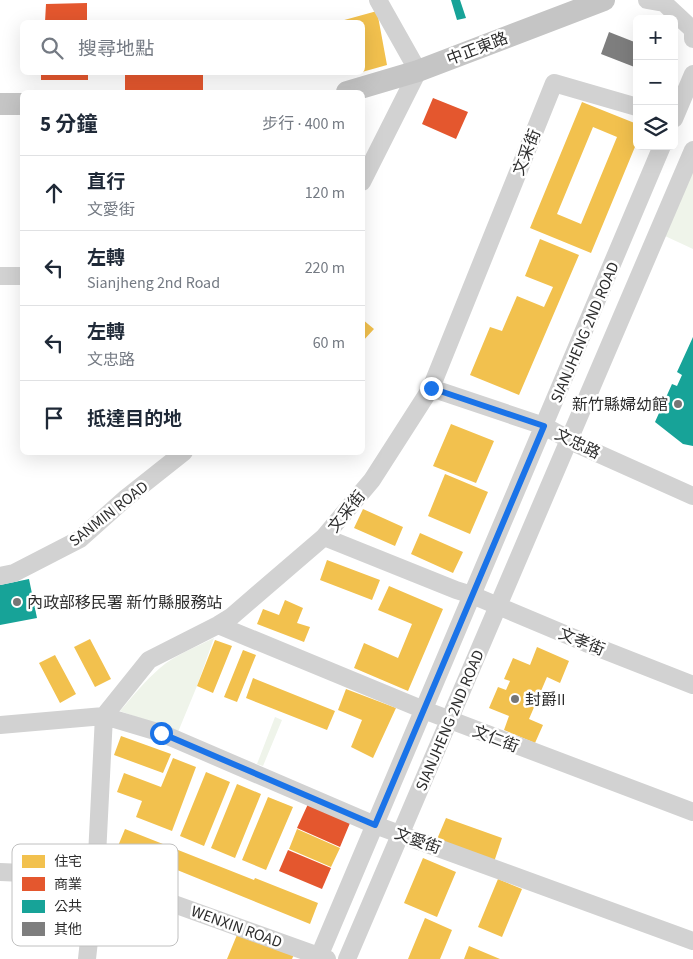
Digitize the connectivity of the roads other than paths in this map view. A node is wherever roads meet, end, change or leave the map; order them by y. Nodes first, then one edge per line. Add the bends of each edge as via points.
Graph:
1 (378, 0) edge
2 (604, 0) edge
3 (647, 0) edge
4 (693, 39) edge
5 (693, 70) edge
6 (418, 71) junction
7 (693, 74) edge
8 (354, 90) edge
9 (0, 104) edge
10 (20, 104) edge
11 (633, 105) edge
12 (678, 109) edge
13 (660, 150) edge
14 (693, 150) edge
15 (365, 176) edge
16 (0, 276) edge
17 (20, 276) edge
18 (431, 388) junction
19 (544, 426) junction
20 (569, 440) junction
21 (180, 455) edge
22 (693, 496) edge
23 (324, 537) junction
24 (0, 576) edge
25 (472, 595) junction
26 (498, 606) junction
27 (218, 625) junction
28 (693, 685) edge
29 (424, 710) junction
30 (104, 716) junction
31 (449, 720) junction
32 (0, 725) edge
33 (693, 812) edge
34 (375, 825) junction
35 (400, 834) junction
36 (98, 844) edge
37 (178, 906) edge
38 (693, 941) edge
39 (88, 946) edge
40 (321, 958) edge
41 (87, 959) edge
42 (346, 959) edge

1 - 6 street
2 - 6 main road, 中正東路
3 - 4 street via 664,3 692,30
5 - 7 street
6 - 8 main road, 中正東路
6 - 15 street
7 - 12 street
9 - 10 main road
11 - 18 street, 文采街 via 554,83
13 - 19 street, SIANJHENG 2ND ROAD
14 - 20 street, SIANJHENG 2ND ROAD
16 - 17 street
18 - 19 street, 文忠路
18 - 23 street, 文采街 via 372,480
19 - 20 street, 文忠路
19 - 25 street, SIANJHENG 2ND ROAD
20 - 22 street, 文忠路
20 - 26 street, SIANJHENG 2ND ROAD
21 - 24 street, SANMIN ROAD via 80,539 14,573
23 - 25 street, 文孝街
23 - 27 street, 文采街
25 - 26 street, 文孝街
25 - 29 street, SIANJHENG 2ND ROAD
26 - 28 street, 文孝街
26 - 31 street, SIANJHENG 2ND ROAD
27 - 29 street, 文仁街
27 - 30 street, 文采街 via 149,660
29 - 31 street, 文仁街
29 - 34 street, SIANJHENG 2ND ROAD
30 - 32 street, 文愛街
30 - 34 street, 文愛街 via 161,733
30 - 36 street
31 - 33 street, 文仁街
31 - 35 street, SIANJHENG 2ND ROAD
34 - 35 street, 文愛街
34 - 40 street, SIANJHENG 2ND ROAD
35 - 38 street, 文愛街
35 - 42 street, SIANJHENG 2ND ROAD
37 - 40 street, WENXIN ROAD
39 - 41 street

